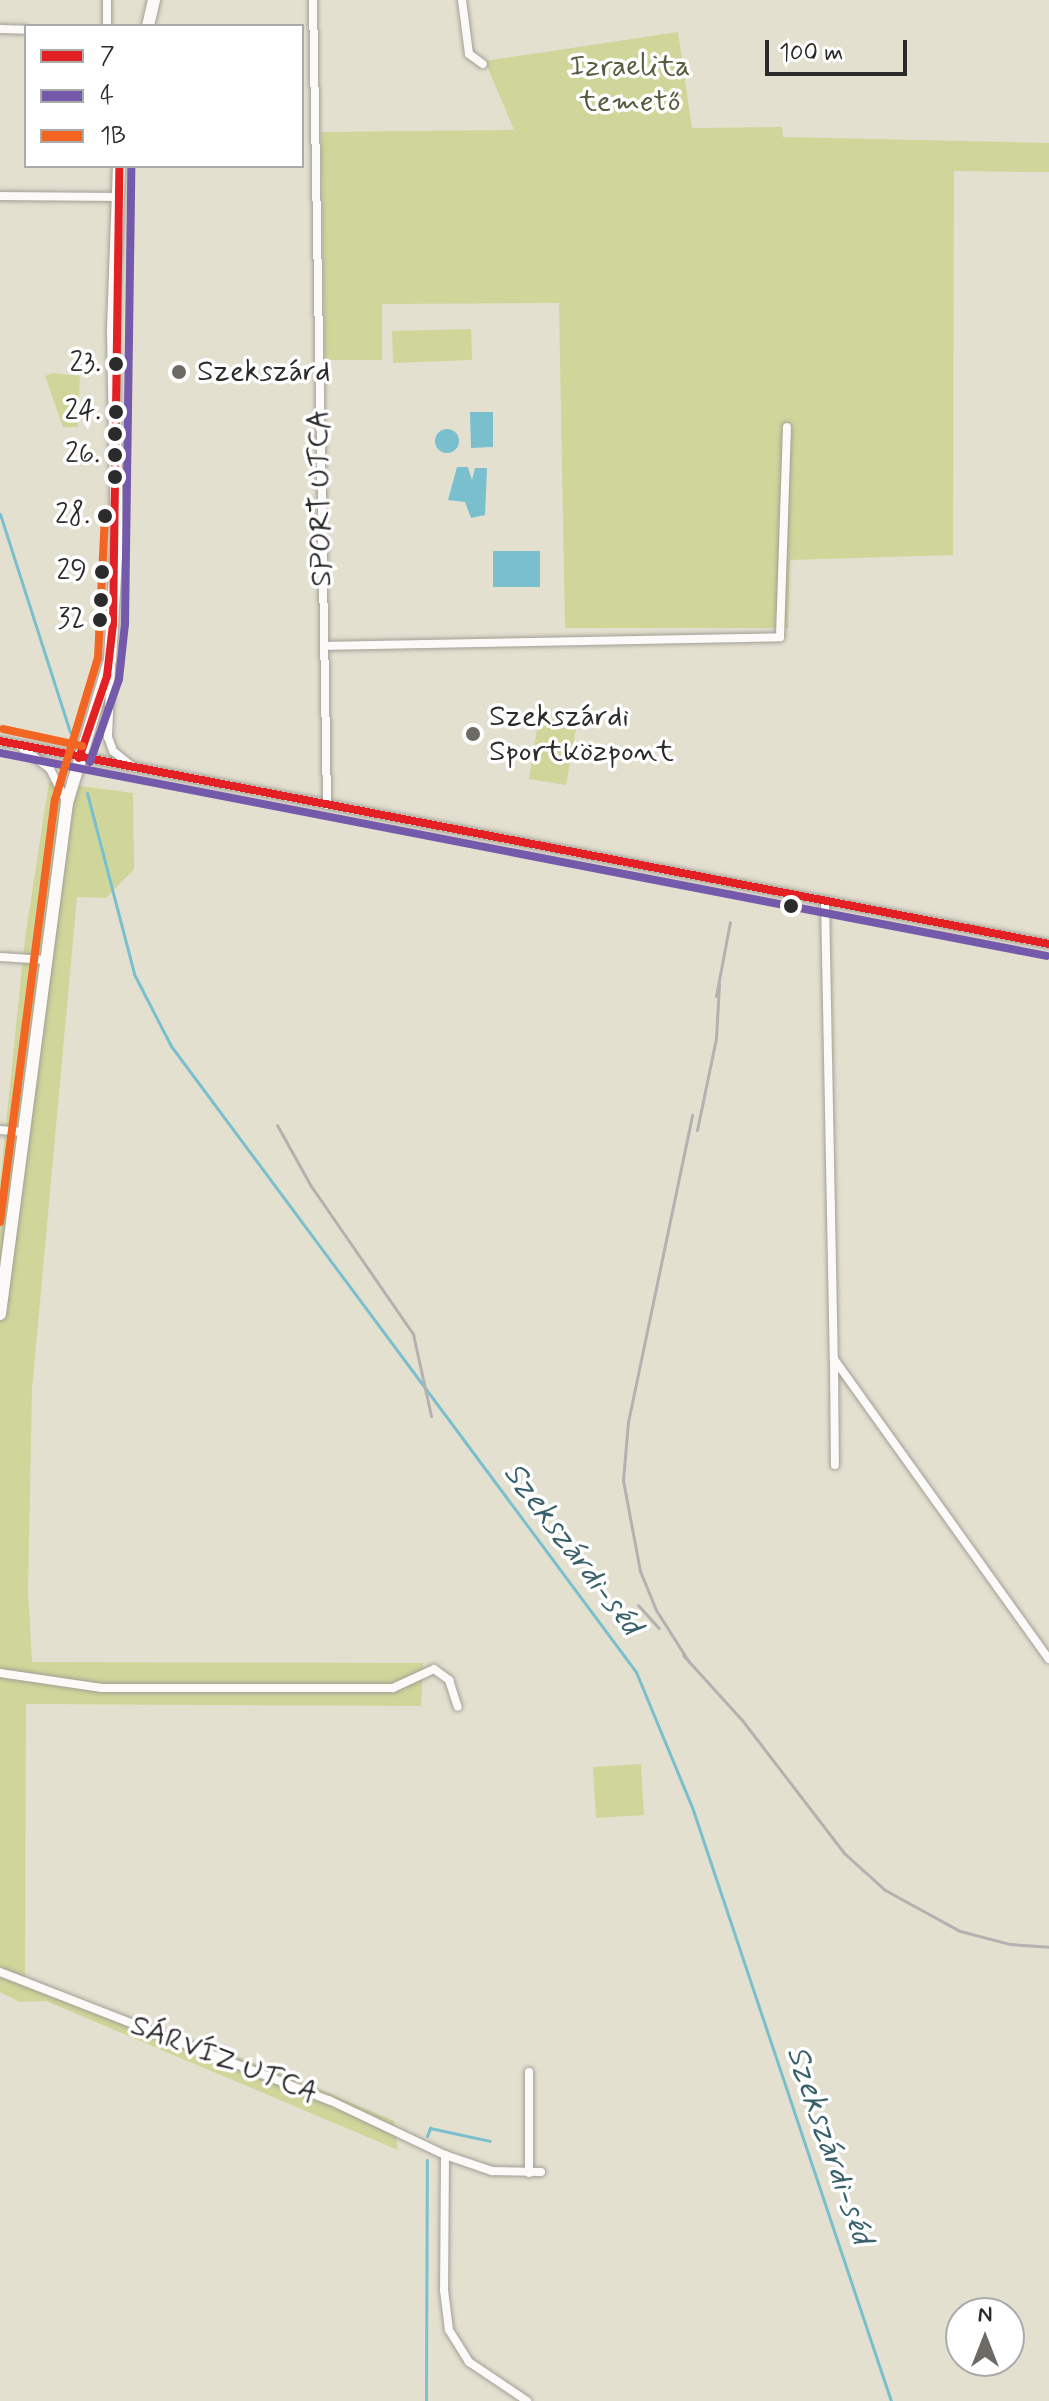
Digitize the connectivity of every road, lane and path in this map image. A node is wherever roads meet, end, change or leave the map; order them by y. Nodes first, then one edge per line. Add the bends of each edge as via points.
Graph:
1 (107, 0) edge
2 (154, 0) edge
3 (313, 0) edge
4 (462, 0) edge
5 (107, 24) edge
6 (148, 24) edge
7 (0, 29) edge
8 (24, 30) edge
9 (483, 64) dead end
10 (119, 168) edge
11 (0, 196) edge
12 (117, 197) junction
13 (787, 427) dead end
14 (324, 646) junction
15 (110, 660) junction
16 (0, 741) edge
17 (17, 744) junction
18 (79, 758) junction
19 (133, 768) junction
20 (67, 803) junction
21 (327, 805) junction
22 (825, 901) junction
23 (1049, 944) edge
24 (0, 957) edge
25 (46, 960) junction
26 (0, 1130) edge
27 (23, 1132) junction
28 (0, 1314) edge
29 (834, 1359) junction
30 (835, 1465) dead end
31 (1049, 1659) edge
32 (0, 1673) edge
33 (458, 1707) dead end
34 (0, 1972) edge
35 (529, 2072) dead end
36 (445, 2155) junction
37 (541, 2172) dead end
38 (529, 2173) junction
39 (513, 2397) edge
40 (527, 2401) edge

1 - 5 street
2 - 6 main road
3 - 14 street, SPORT UTCA
4 - 9 street via 469,54
7 - 8 street
10 - 12 main road
11 - 12 street
12 - 15 main road via 117,529
13 - 14 street via 780,637
14 - 21 street, SPORT UTCA
15 - 18 main road
15 - 19 street via 108,737 113,751
16 - 17 street
17 - 18 street
17 - 20 street via 50,769
18 - 19 street
18 - 20 main road
19 - 21 street
20 - 25 main road
21 - 22 street
22 - 23 street
22 - 29 street
24 - 25 street
25 - 27 main road
26 - 27 street
27 - 28 main road
29 - 30 street
29 - 31 street
32 - 33 street via 102,1688 393,1688 438,1669 449,1680
34 - 36 street, SÁRVÍZ UTCA via 329,2100
35 - 38 street
36 - 38 street, SÁRVÍZ UTCA via 492,2171
36 - 39 street via 444,2290 449,2330 469,2362
37 - 38 street, SÁRVÍZ UTCA
39 - 40 street

